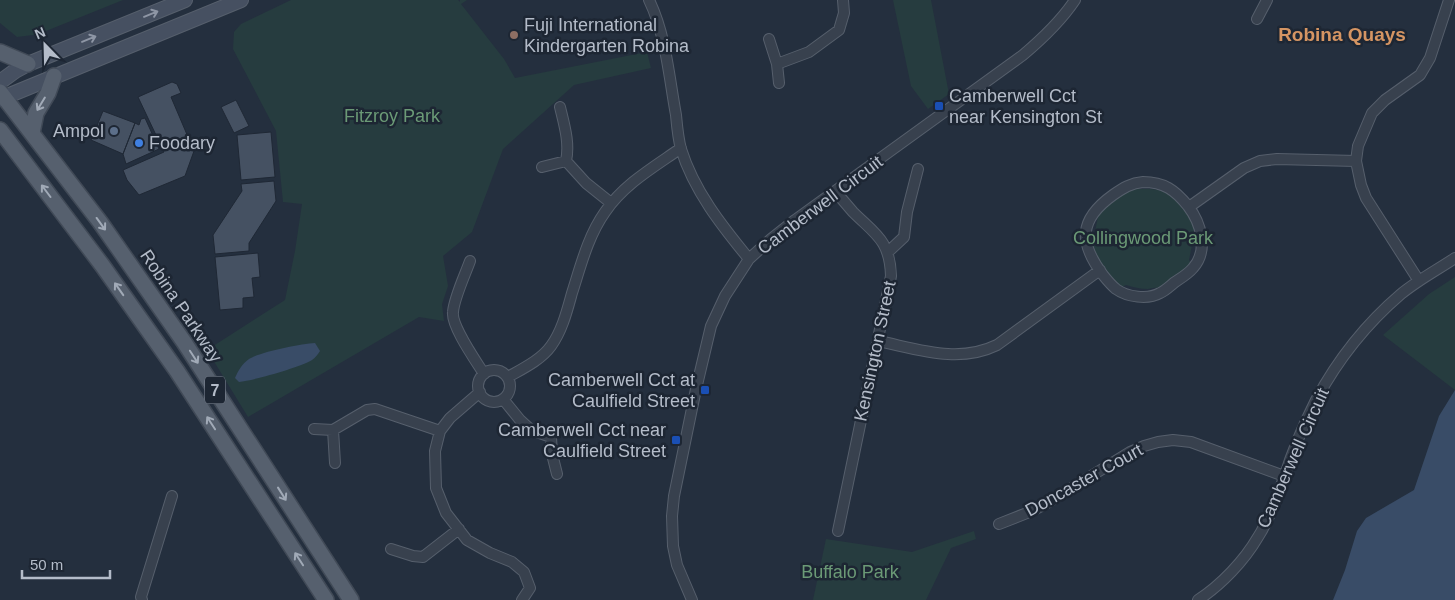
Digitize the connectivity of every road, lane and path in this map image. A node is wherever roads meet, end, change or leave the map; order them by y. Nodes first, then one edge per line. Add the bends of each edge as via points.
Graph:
1 (184, 0) edge
2 (241, 0) edge
3 (649, 0) edge
4 (843, 0) edge
5 (1075, 0) edge
6 (1267, 0) edge
7 (1449, 0) edge
8 (1257, 19) dead end
9 (769, 39) dead end
10 (0, 52) edge
11 (28, 64) junction
12 (776, 64) junction
13 (54, 76) junction
14 (0, 82) edge
15 (779, 83) dead end
16 (2, 96) edge
17 (560, 107) dead end
18 (0, 130) edge
19 (32, 133) junction
20 (681, 148) junction
21 (566, 161) junction
22 (1356, 161) junction
23 (542, 167) dead end
24 (918, 169) dead end
25 (834, 192) junction
26 (611, 203) junction
27 (1188, 206) junction
28 (888, 252) junction
29 (749, 258) junction
30 (1455, 258) edge
31 (470, 261) dead end
32 (1100, 270) junction
33 (1420, 281) junction
34 (878, 341) junction
35 (484, 374) junction
36 (508, 378) junction
37 (480, 392) junction
38 (504, 399) junction
39 (314, 429) dead end
40 (333, 430) junction
41 (440, 432) junction
42 (334, 463) dead end
43 (557, 474) dead end
44 (1284, 476) junction
45 (172, 496) dead end
46 (999, 524) dead end
47 (459, 529) junction
48 (838, 530) dead end
49 (391, 549) dead end
50 (142, 600) edge
51 (326, 600) edge
52 (351, 600) edge
53 (522, 600) edge
54 (692, 600) edge
55 (1198, 600) edge

11 -> 1 main road
2 - 13 main road
3 - 20 street via 666,54
4 - 12 street via 844,13 838,30 810,52
5 - 25 street, Camberwell Circuit via 1041,40 1023,55
6 - 8 street
7 - 22 street via 1430,58 1420,74 1372,113 1358,146
9 - 12 street
10 - 11 main road
11 - 14 main road
12 - 15 street
13 - 16 main road
13 -> 19 main road via 36,113
16 - 19 main road, Robina Parkway / 7
17 - 21 street via 567,141
51 -> 18 main road, 7 via 177,371
19 -> 52 main road, Robina Parkway / 7 via 100,222 184,342
20 - 26 street via 642,175
20 - 29 street via 691,174 716,218
21 - 23 street
21 - 26 street
22 - 27 street via 1260,161 1244,168
22 - 33 street via 1366,198
24 - 28 street via 906,212 904,237
25 - 28 street, Kensington Street via 875,232
25 - 29 street, Camberwell Circuit
26 - 36 street via 586,248 561,328 550,347
27 - 32 street via 1164,184 1152,182 1127,186 1104,202 1091,216 1086,240
27 - 32 street via 1202,234 1198,259 1194,268 1160,294 1143,297 1126,294 1117,290
28 - 34 street, Kensington Street via 891,276
29 - 54 street, Camberwell Circuit via 711,326 674,496 673,546 677,565
30 - 33 street, Camberwell Circuit
31 - 35 street via 452,313 459,333
32 - 34 street via 998,345 980,352 944,354
33 - 44 street, Camberwell Circuit via 1386,308 1341,360 1313,407
34 - 48 street, Kensington Street
35 - 36 street via 499,371
35 - 37 street via 479,383
36 - 38 street via 510,391
37 - 38 street via 492,402
37 - 41 street via 450,418
38 - 43 street via 531,430 551,437
39 - 40 street
40 - 41 street via 374,409
40 - 42 street
41 - 47 street via 435,451 436,488 446,513
44 - 46 street, Doncaster Court via 1190,442 1158,442 1130,452 1049,502
44 - 55 street, Camberwell Circuit via 1258,537 1224,579
45 - 50 street
47 - 49 street via 423,557
47 - 53 street via 467,540 512,562 524,572 530,588

